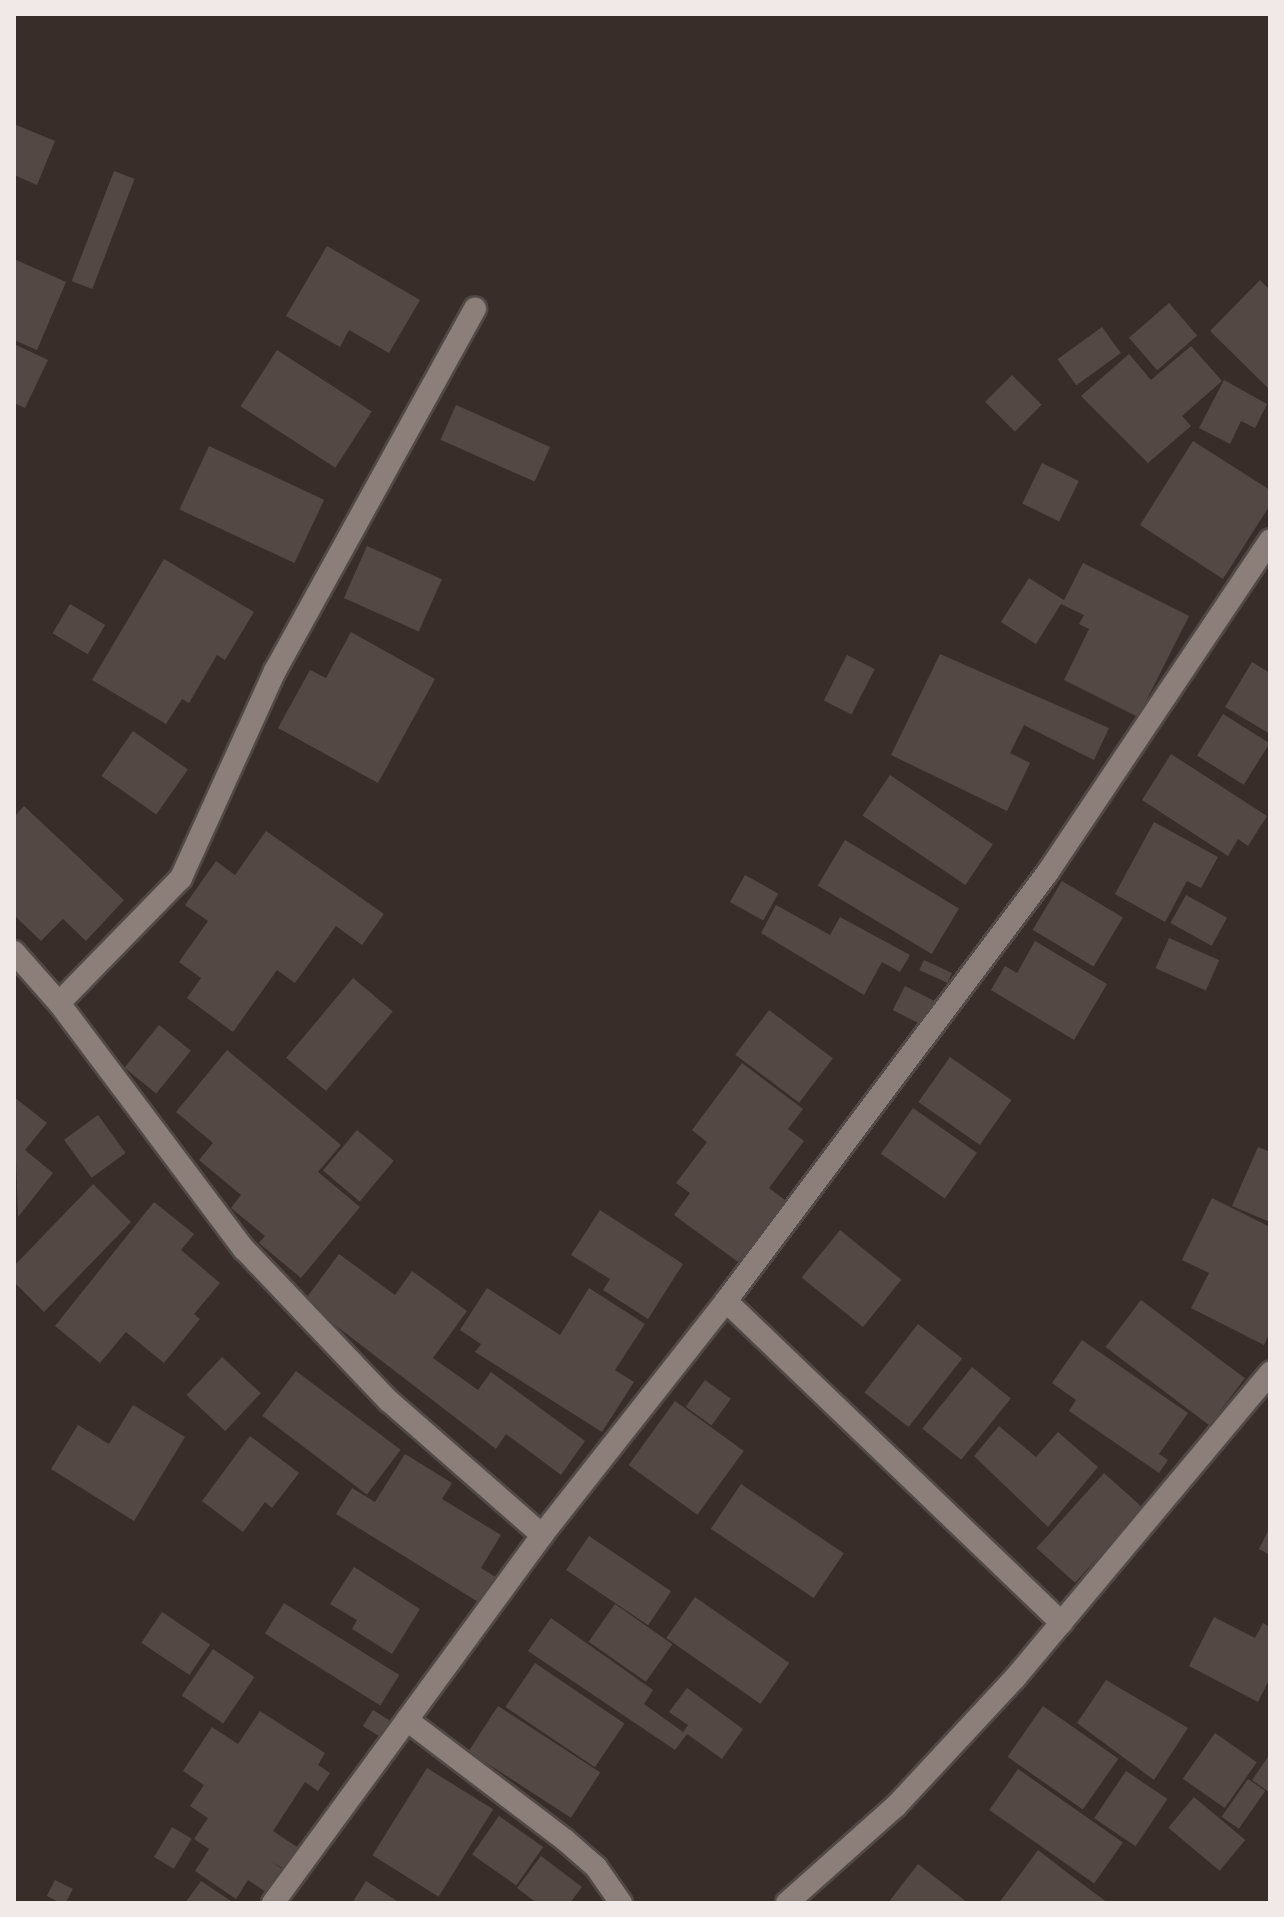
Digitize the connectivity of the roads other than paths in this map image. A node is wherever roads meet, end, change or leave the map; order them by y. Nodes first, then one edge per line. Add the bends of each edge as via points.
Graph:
1 (475, 309) dead end
2 (1270, 540) edge
3 (14, 952) edge
4 (59, 1003) junction
5 (726, 1301) junction
6 (1270, 1373) edge
7 (542, 1535) junction
8 (1062, 1623) junction
9 (407, 1720) junction
10 (273, 1903) edge
11 (621, 1903) edge
12 (787, 1903) edge

1 - 4 street via 275,671 181,878
2 - 5 street via 1048,872
3 - 4 street
4 - 7 street via 244,1249 389,1401
5 - 7 street
5 - 8 street
6 - 8 street
7 - 9 street
8 - 12 street via 896,1806
9 - 10 street
9 - 11 street via 565,1840 596,1867

